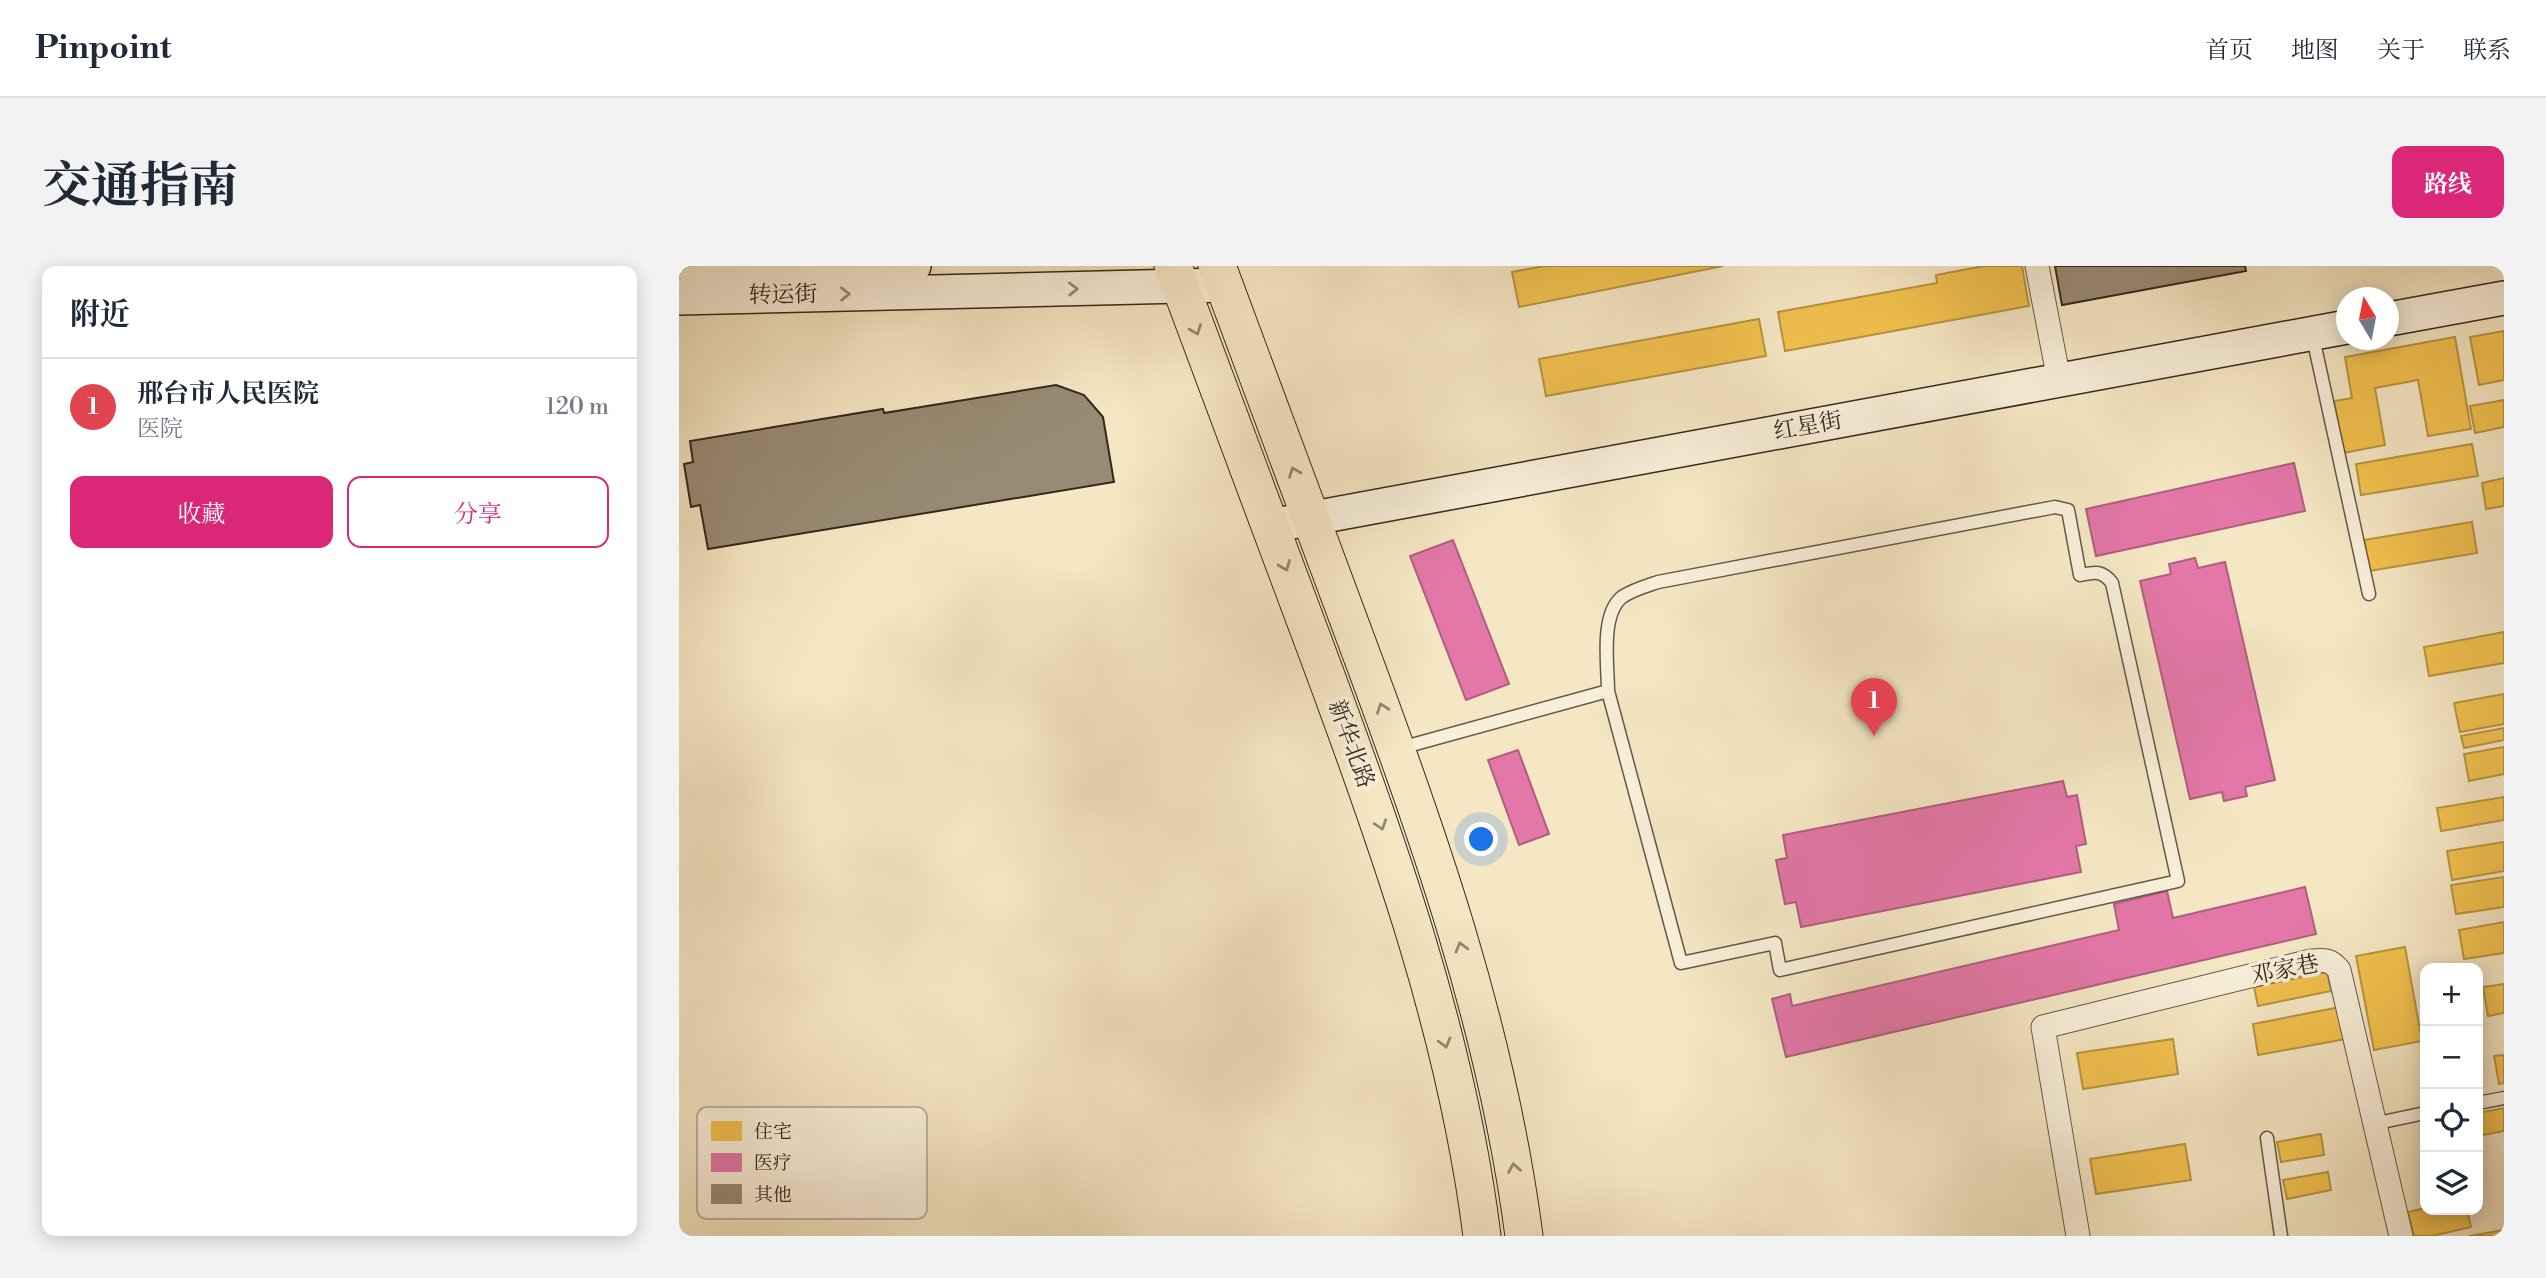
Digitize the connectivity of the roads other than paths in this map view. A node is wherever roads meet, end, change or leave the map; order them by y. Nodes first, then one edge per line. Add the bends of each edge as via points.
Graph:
1 (914, 266) edge
2 (2037, 266) edge
3 (1220, 275) edge
4 (1176, 276) edge
5 (687, 281) edge
6 (2504, 298) edge
7 (2399, 317) edge
8 (2336, 329) edge
9 (2312, 333) junction
10 (2059, 380) junction
11 (1311, 519) junction
12 (1270, 526) junction
13 (2369, 594) dead end
14 (1608, 691) junction
15 (1397, 749) junction
16 (2504, 1098) edge
17 (2483, 1102) edge
18 (2420, 1114) edge
19 (2373, 1124) junction
20 (2267, 1138) dead end
21 (1482, 1236) edge
22 (1524, 1236) edge
23 (2078, 1236) edge
24 (2281, 1236) edge
25 (2401, 1236) edge

1 - 5 street, 转运街
2 - 10 street
3 - 4 street, 转运街
11 -> 3 main road, 新华北路
5 -> 4 street, 转运街
4 -> 12 main road, 新华北路
6 - 7 street
8 - 9 street, 红星街
9 - 10 street, 红星街
9 - 13 lane
10 - 11 street, 红星街
11 - 12 street, 红星街
15 -> 11 main road, 新华北路
12 -> 21 main road, 新华北路 via 1407,904 1452,1069
14 - 14 lane via 1607,625 1622,598 1636,590 1657,582 2055,507 2068,510 2080,575 2099,571 2112,583 2178,881 1780,970 1775,943 1681,963
14 - 15 lane
22 -> 15 main road, 新华北路 via 1485,1034 1442,879
16 - 17 lane
18 - 19 lane
19 - 23 street, 邓家巷 via 2339,970 2326,960 2043,1027
19 - 25 street, 邓家巷
20 - 24 lane

